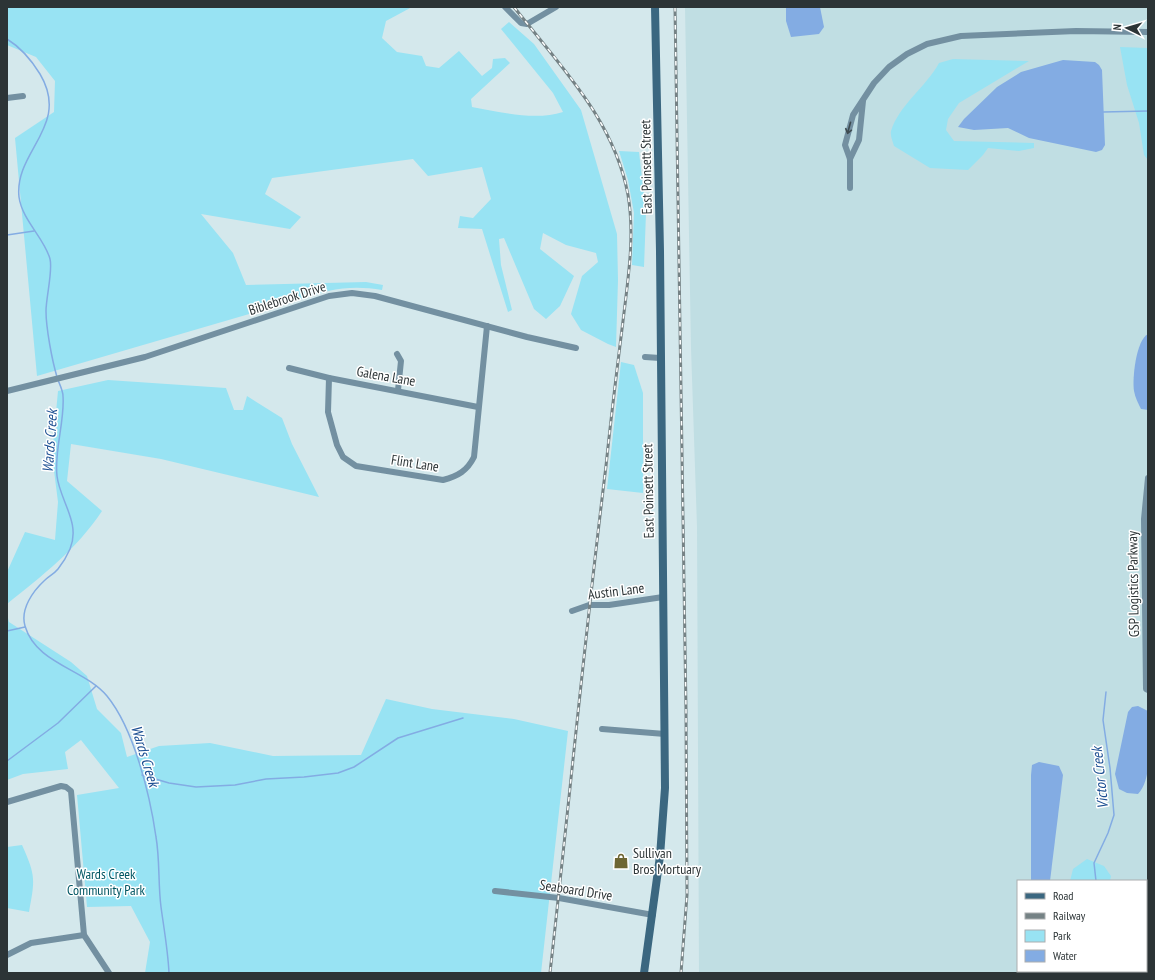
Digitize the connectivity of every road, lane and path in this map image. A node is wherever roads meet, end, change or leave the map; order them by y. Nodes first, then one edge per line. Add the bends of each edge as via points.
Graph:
1 (505, 7) edge
2 (556, 7) edge
3 (655, 7) edge
4 (1148, 32) edge
5 (23, 96) dead end
6 (7, 98) edge
7 (863, 100) junction
8 (850, 159) junction
9 (850, 188) dead end
10 (487, 326) junction
11 (576, 348) dead end
12 (396, 354) dead end
13 (645, 358) dead end
14 (660, 358) junction
15 (289, 368) dead end
16 (329, 378) junction
17 (7, 390) edge
18 (398, 390) junction
19 (478, 407) junction
20 (1148, 478) edge
21 (663, 597) junction
22 (572, 611) dead end
23 (1147, 690) edge
24 (602, 729) dead end
25 (664, 734) junction
26 (7, 802) edge
27 (495, 891) dead end
28 (653, 915) junction
29 (84, 935) junction
30 (7, 955) edge
31 (109, 973) edge
32 (644, 973) edge

1 - 2 street via 521,23 528,24
3 - 14 main road, East Poinsett Street
4 - 7 street via 1076,31 944,38 907,54 874,83
5 - 6 street
7 - 8 street via 859,140
7 -> 8 street via 853,115 845,145
8 - 9 street
10 - 11 street, Biblebrook Drive
10 - 17 street, Biblebrook Drive via 375,296 340,294 172,349 56,380
10 - 19 street, Flint Lane
12 - 18 street via 401,360
13 - 14 street
14 - 21 main road, East Poinsett Street
15 - 16 street, Galena Lane
16 - 18 street, Galena Lane
16 - 19 street, Flint Lane via 328,412 337,445 343,457 356,466 443,480 456,477 469,468 474,457
18 - 19 street, Galena Lane
20 - 23 street, GSP Logistics Parkway via 1144,518
21 - 22 street, Austin Lane via 609,605 589,605
21 - 25 main road, East Poinsett Street
24 - 25 street
25 - 28 main road, East Poinsett Street via 664,811
26 - 29 street via 61,786 71,791
27 - 28 street, Seaboard Drive via 567,899
28 - 32 main road, East Poinsett Street
29 - 30 street via 31,943
29 - 31 street

